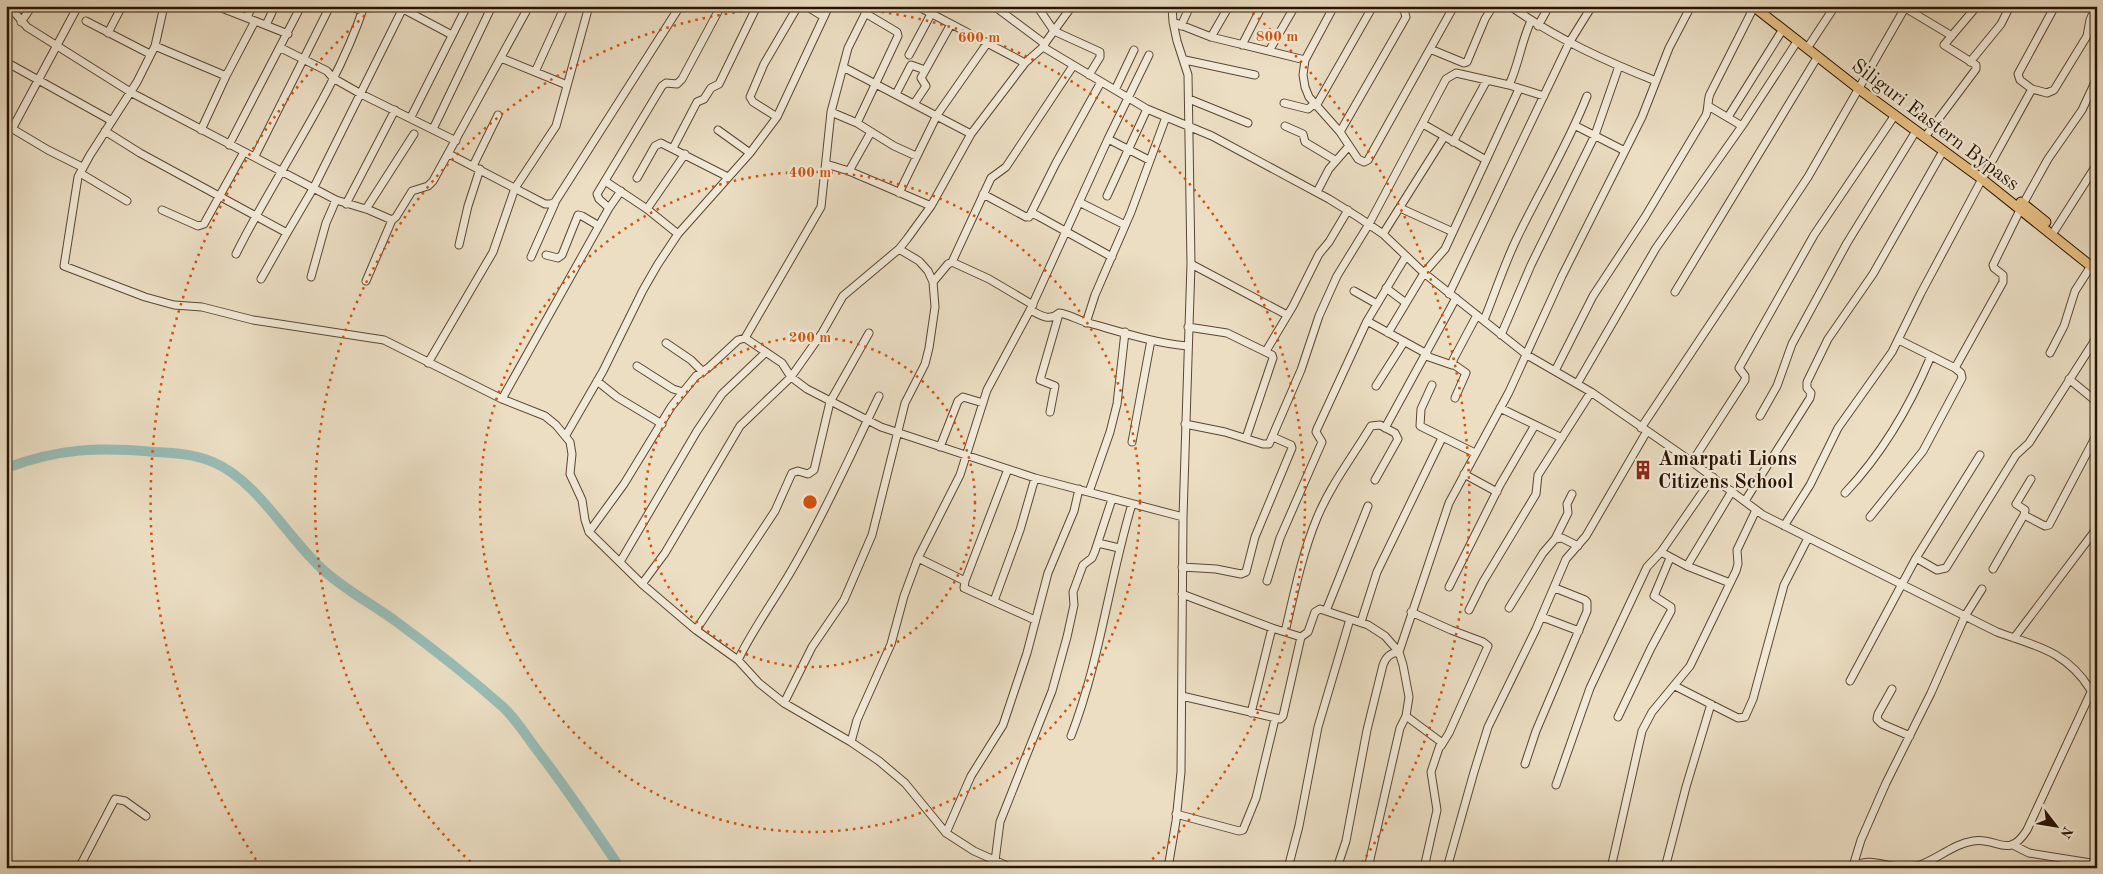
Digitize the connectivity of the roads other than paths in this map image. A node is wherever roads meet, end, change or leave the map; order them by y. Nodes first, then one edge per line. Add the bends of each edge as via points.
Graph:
1 (9, 6) edge
2 (32, 6) edge
3 (78, 6) edge
4 (122, 6) edge
5 (164, 6) edge
6 (219, 6) edge
7 (252, 6) edge
8 (274, 6) edge
9 (301, 6) edge
10 (330, 6) edge
11 (350, 6) edge
12 (467, 6) edge
13 (492, 6) edge
14 (529, 6) edge
15 (565, 6) edge
16 (589, 6) edge
17 (680, 6) edge
18 (721, 6) edge
19 (757, 6) edge
20 (798, 6) edge
21 (806, 6) edge
22 (829, 6) edge
23 (917, 6) edge
24 (994, 6) edge
25 (1037, 6) edge
26 (1072, 6) edge
27 (1172, 6) edge
28 (1190, 6) edge
29 (1228, 6) edge
30 (1262, 6) edge
31 (1295, 6) edge
32 (1334, 6) edge
33 (1373, 6) edge
34 (1398, 6) edge
35 (1454, 6) edge
36 (1493, 6) edge
37 (1510, 6) edge
38 (1549, 6) edge
39 (1592, 6) edge
40 (1690, 6) edge
41 (1754, 6) edge
42 (1761, 6) edge
43 (1835, 6) edge
44 (1977, 6) edge
45 (2010, 6) edge
46 (2055, 6) edge
47 (2096, 6) edge
48 (1904, 7) edge
49 (404, 8) edge
50 (363, 9) edge
51 (1408, 9) edge
52 (868, 10) edge
53 (931, 14) junction
54 (824, 17) junction
55 (247, 18) junction
56 (86, 21) dead end
57 (255, 21) junction
58 (1531, 21) junction
59 (21, 22) junction
60 (1173, 22) junction
61 (951, 24) junction
62 (266, 25) junction
63 (1181, 26) junction
64 (1538, 26) junction
65 (1783, 29) junction
66 (1054, 31) junction
67 (108, 33) junction
68 (288, 34) junction
69 (452, 35) junction
70 (1952, 36) junction
71 (1211, 38) junction
72 (1798, 40) junction
73 (988, 42) junction
74 (1569, 43) junction
75 (1810, 44) junction
76 (1044, 45) junction
77 (1242, 45) junction
78 (56, 46) junction
79 (155, 46) junction
80 (281, 48) junction
81 (1430, 49) junction
82 (1134, 50) dead end
83 (1269, 52) junction
84 (150, 54) junction
85 (909, 54) dead end
86 (1149, 55) dead end
87 (1818, 56) junction
88 (501, 58) junction
89 (304, 59) junction
90 (1184, 60) junction
91 (1305, 60) junction
92 (6, 62) edge
93 (1970, 62) junction
94 (1025, 63) junction
95 (1074, 66) junction
96 (1619, 66) junction
97 (843, 67) junction
98 (925, 70) junction
99 (535, 72) junction
100 (1089, 75) junction
101 (1255, 75) dead end
102 (226, 76) junction
103 (334, 78) junction
104 (2097, 78) edge
105 (1487, 80) junction
106 (1656, 80) junction
107 (37, 81) junction
108 (1101, 82) junction
109 (875, 84) junction
110 (567, 85) junction
111 (1509, 85) junction
112 (1861, 86) junction
113 (1519, 88) junction
114 (2032, 89) junction
115 (1115, 90) junction
116 (132, 92) junction
117 (361, 94) junction
118 (896, 94) junction
119 (1544, 96) junction
120 (1587, 96) dead end
121 (1127, 98) junction
122 (1189, 99) junction
123 (1284, 103) dead end
124 (914, 104) junction
125 (1315, 105) junction
126 (1710, 107) junction
127 (1147, 109) junction
128 (395, 110) junction
129 (831, 112) junction
130 (498, 115) dead end
131 (937, 115) junction
132 (1895, 115) junction
133 (411, 117) junction
134 (777, 117) junction
135 (1166, 117) junction
136 (1728, 117) junction
137 (112, 121) junction
138 (857, 123) junction
139 (1248, 123) dead end
140 (1423, 124) junction
141 (1190, 125) junction
142 (1284, 126) dead end
143 (1576, 126) junction
144 (1742, 126) junction
145 (9, 127) edge
146 (434, 129) junction
147 (201, 130) junction
148 (718, 130) dead end
149 (105, 131) junction
150 (1916, 131) junction
151 (871, 132) junction
152 (1340, 132) junction
153 (1928, 133) junction
154 (414, 134) dead end
155 (971, 134) junction
156 (1595, 135) junction
157 (1444, 137) junction
158 (1108, 138) junction
159 (456, 141) junction
160 (1453, 142) junction
161 (229, 145) junction
162 (1349, 146) junction
163 (672, 148) junction
164 (1130, 150) junction
165 (1625, 151) junction
166 (1943, 151) junction
167 (244, 152) junction
168 (750, 153) junction
169 (449, 154) junction
170 (685, 154) junction
171 (255, 156) junction
172 (916, 156) junction
173 (1149, 160) junction
174 (1335, 160) junction
175 (1486, 160) junction
176 (826, 164) junction
177 (2097, 164) edge
178 (476, 168) junction
179 (81, 170) junction
180 (282, 170) junction
181 (849, 171) junction
182 (728, 177) junction
183 (1984, 177) junction
184 (637, 178) dead end
185 (605, 181) junction
186 (314, 187) junction
187 (515, 188) junction
188 (621, 191) junction
189 (1317, 192) junction
190 (899, 193) junction
191 (983, 194) junction
192 (219, 196) junction
193 (1107, 196) dead end
194 (336, 200) junction
195 (126, 201) dead end
196 (555, 202) junction
197 (1079, 202) junction
198 (346, 204) junction
199 (931, 206) junction
200 (2022, 207) junction
201 (609, 208) junction
202 (1400, 208) junction
203 (366, 209) junction
204 (647, 209) junction
205 (162, 210) dead end
206 (1348, 210) junction
207 (255, 216) junction
208 (1029, 217) junction
209 (392, 220) junction
210 (1369, 224) junction
211 (1126, 225) junction
212 (599, 226) junction
213 (2055, 230) junction
214 (1065, 231) junction
215 (1453, 232) junction
216 (286, 234) junction
217 (678, 234) junction
218 (1383, 234) junction
219 (459, 245) dead end
220 (899, 249) junction
221 (236, 254) dead end
222 (546, 255) dead end
223 (1406, 256) junction
224 (531, 257) dead end
225 (1112, 257) junction
226 (952, 262) junction
227 (1191, 264) junction
228 (2095, 264) edge
229 (1424, 273) junction
230 (311, 277) dead end
231 (261, 279) dead end
232 (366, 281) dead end
233 (933, 282) junction
234 (1386, 288) junction
235 (1354, 291) dead end
236 (1675, 292) dead end
237 (1453, 296) junction
238 (1406, 303) junction
239 (1377, 304) junction
240 (1032, 307) junction
241 (1059, 314) junction
242 (1287, 315) junction
243 (1477, 315) junction
244 (1484, 320) junction
245 (1367, 321) junction
246 (1086, 323) junction
247 (1188, 327) junction
248 (1125, 332) junction
249 (869, 333) dead end
250 (1388, 333) junction
251 (1501, 335) junction
252 (745, 338) junction
253 (1151, 340) junction
254 (1899, 340) junction
255 (2094, 340) dead end
256 (1404, 342) junction
257 (666, 343) dead end
258 (1187, 346) junction
259 (1266, 351) junction
260 (765, 353) junction
261 (2050, 353) dead end
262 (1427, 354) junction
263 (1527, 355) junction
264 (1931, 356) junction
265 (428, 363) junction
266 (1452, 365) dead end
267 (637, 366) dead end
268 (1954, 368) junction
269 (1554, 371) junction
270 (703, 372) junction
271 (791, 377) junction
272 (2069, 379) junction
273 (598, 381) junction
274 (1578, 384) junction
275 (1432, 385) dead end
276 (1376, 386) dead end
277 (684, 392) junction
278 (1591, 392) junction
279 (879, 396) dead end
280 (1454, 398) dead end
281 (502, 399) junction
282 (830, 402) junction
283 (2097, 402) edge
284 (983, 403) junction
285 (1500, 408) junction
286 (1050, 412) dead end
287 (1760, 416) dead end
288 (867, 421) junction
289 (662, 424) junction
290 (1185, 424) junction
291 (1535, 425) junction
292 (1385, 428) junction
293 (1644, 430) junction
294 (897, 433) junction
295 (2097, 434) edge
296 (566, 435) junction
297 (1273, 437) junction
298 (1246, 438) junction
299 (1442, 438) junction
300 (1562, 438) junction
301 (1132, 442) dead end
302 (940, 447) junction
303 (1475, 453) junction
304 (966, 456) junction
305 (1980, 456) dead end
306 (1692, 462) junction
307 (1008, 469) junction
308 (1464, 474) junction
309 (1713, 477) junction
310 (1035, 478) junction
311 (2031, 479) dead end
312 (1375, 480) dead end
313 (1079, 489) junction
314 (1732, 491) junction
315 (1089, 492) junction
316 (1496, 492) junction
317 (1572, 494) dead end
318 (1845, 494) dead end
319 (1112, 499) junction
320 (1745, 500) junction
321 (1132, 504) junction
322 (1368, 506) dead end
323 (1756, 510) junction
324 (2024, 515) junction
325 (1182, 517) junction
326 (1870, 517) dead end
327 (1784, 526) junction
328 (2097, 528) edge
329 (589, 532) junction
330 (1808, 538) junction
331 (1555, 539) junction
332 (1098, 543) junction
333 (1578, 546) junction
334 (1119, 548) junction
335 (1661, 552) junction
336 (918, 558) junction
337 (1670, 558) junction
338 (1916, 558) junction
339 (620, 562) junction
340 (1687, 566) junction
341 (1182, 567) junction
342 (1993, 569) dead end
343 (965, 581) junction
344 (1267, 581) dead end
345 (1730, 583) junction
346 (642, 584) junction
347 (1902, 586) junction
348 (1449, 587) dead end
349 (1555, 588) junction
350 (1982, 589) dead end
351 (1182, 594) junction
352 (994, 601) junction
353 (1509, 608) dead end
354 (1469, 610) dead end
355 (1326, 611) junction
356 (1411, 612) junction
357 (1965, 616) junction
358 (1542, 617) junction
359 (1350, 619) junction
360 (1035, 620) junction
361 (1360, 622) junction
362 (1272, 628) junction
363 (696, 630) junction
364 (1579, 631) junction
365 (1285, 632) junction
366 (1301, 637) junction
367 (2014, 638) junction
368 (1399, 652) junction
369 (738, 660) junction
370 (1850, 681) dead end
371 (1675, 686) junction
372 (2094, 687) edge
373 (1892, 689) dead end
374 (1182, 696) junction
375 (784, 703) junction
376 (2097, 703) edge
377 (1711, 704) junction
378 (1251, 713) junction
379 (1406, 716) junction
380 (1618, 718) dead end
381 (1275, 719) junction
382 (1071, 736) dead end
383 (1910, 736) junction
384 (852, 742) junction
385 (1441, 746) junction
386 (1525, 764) dead end
387 (1556, 785) dead end
388 (1176, 814) junction
389 (146, 816) dead end
390 (946, 833) junction
391 (2019, 849) junction
392 (995, 861) junction
393 (2097, 864) edge
394 (1851, 867) edge
395 (79, 868) edge
396 (1012, 868) edge
397 (1168, 868) edge
398 (1288, 868) edge
399 (1337, 868) edge
400 (1368, 868) edge
401 (1424, 868) edge
402 (1447, 868) edge
403 (1611, 868) edge
404 (1665, 868) edge

1 - 59 street
2 - 59 street
3 - 78 street
4 - 67 street
5 - 79 street
6 - 55 street
7 - 55 street
8 - 62 street
9 - 68 street
10 - 89 street
11 - 50 street
12 - 69 street
13 - 146 street
14 - 88 street
15 - 99 street
16 - 110 street
17 - 196 street
18 - 185 street via 682,79 677,84 662,86
19 - 163 street via 719,84 710,88 704,99 697,102
20 - 134 street via 764,64 750,97
21 - 54 street
22 - 54 street
23 - 53 street
24 - 76 street
25 - 66 street
26 - 66 street
27 - 60 street
28 - 63 street
29 - 71 street
30 - 77 street
31 - 83 street
32 - 91 street
33 - 125 street
34 - 51 street
35 - 81 street
36 - 81 street via 1467,62
37 - 58 street
38 - 64 street
39 - 74 street
40 - 106 street
41 - 65 main road, Siliguri Eastern Bypass
41 - 126 street via 1710,94
42 - 75 main road, Siliguri Eastern Bypass
43 - 75 street
44 - 70 street
45 - 93 street via 2001,24
46 - 114 street via 2018,74 2020,80
47 - 114 street via 2087,36 2054,90 2047,93
48 - 70 street
48 - 112 street
49 - 69 street
49 - 117 street
50 - 103 street
51 - 152 street
52 - 97 street via 848,48
52 - 109 street via 898,34
53 - 61 street
53 - 85 street
54 - 134 street
55 - 57 street
56 - 67 street
57 - 62 street
57 - 102 street
58 - 64 street
58 - 111 street
59 - 78 street
60 - 63 street
60 - 90 street
61 - 73 street
61 - 98 street
62 - 68 street
63 - 71 street
64 - 74 street
65 - 72 main road, Siliguri Eastern Bypass
65 - 136 street
66 - 76 street
66 - 100 street via 1100,52
67 - 84 street
68 - 80 street
69 - 133 street
70 - 93 street via 1945,46
71 - 77 street
72 - 87 main road, Siliguri Eastern Bypass
72 - 144 street
73 - 94 street
73 - 131 street
74 - 96 street
74 - 119 street
75 - 112 main road, Siliguri Eastern Bypass
76 - 94 street
76 - 95 street
77 - 83 street
78 - 107 street
78 - 116 street
79 - 84 street
79 - 102 street
80 - 89 street
80 - 161 street
81 - 162 street via 1368,160 1358,159
82 - 115 street
83 - 91 street
84 - 116 street
86 - 121 street
87 - 112 main road, Siliguri Eastern Bypass
87 - 236 street
88 - 99 street
88 - 159 street
89 - 103 street
89 - 171 street
90 - 101 street
90 - 122 street
91 - 125 street via 1305,87
92 - 107 street
93 - 153 street via 1976,65 1976,69
94 - 155 street
95 - 100 street
95 - 191 street via 1006,167 992,178
96 - 106 street
96 - 156 street
97 - 109 street
97 - 129 street
98 - 118 street via 911,65
98 - 124 street via 920,79 926,86
99 - 110 street
100 - 108 street
102 - 147 street
103 - 117 street
103 - 180 street
104 - 200 street via 2082,110 2048,159
105 - 111 street
105 - 140 street via 1456,72 1451,74
105 - 160 street
106 - 165 street
107 - 137 street
107 - 145 street
108 - 115 street
108 - 208 street
109 - 118 street
109 - 138 street
110 - 187 street via 556,126
111 - 113 street
112 - 132 main road, Siliguri Eastern Bypass
112 - 153 main road, Siliguri Eastern Bypass
112 - 293 street via 1808,177
113 - 119 street
113 - 175 street
114 - 183 street
115 - 121 street
116 - 137 street
116 - 147 street
117 - 128 street
117 - 186 street
118 - 124 street
119 - 237 street
120 - 143 street
121 - 127 street
121 - 158 street
122 - 139 street
122 - 141 street
123 - 125 street via 1306,109
124 - 131 street
125 - 152 street
126 - 136 street
126 - 269 street via 1645,217 1593,296
127 - 135 street
127 - 164 street
128 - 133 street
128 - 198 street
129 - 138 street
129 - 176 street
130 - 178 street
131 - 155 street
131 - 172 street
132 - 150 main road, Siliguri Eastern Bypass
132 - 306 street via 1814,235 1739,368 1746,380
133 - 146 street
134 - 168 street
135 - 141 street
135 - 173 street
136 - 144 street
137 - 149 street
138 - 151 street
140 - 157 street
140 - 210 street
141 - 189 street
141 - 227 street
142 - 174 street via 1303,134 1305,142
143 - 156 street
143 - 244 street via 1516,239
144 - 274 street via 1656,248
145 - 179 street
146 - 159 street
147 - 161 street
148 - 168 street
149 - 179 street
149 - 192 street
150 - 166 main road, Siliguri Eastern Bypass
150 - 287 street via 1847,243 1792,344
151 - 172 street
151 - 181 street
152 - 162 street
153 - 183 main road, Siliguri Eastern Bypass
154 - 203 street
155 - 199 street
156 - 165 street
156 - 251 street via 1534,257
157 - 160 street
157 - 202 street
158 - 164 street
158 - 197 street
159 - 169 street
160 - 175 street
161 - 167 street
162 - 174 street
163 - 170 street
163 - 184 street via 658,143
164 - 173 street
164 - 193 street
165 - 263 street via 1562,276
166 - 183 main road, Siliguri Eastern Bypass
166 - 320 street via 1873,274 1825,345 1807,382 1810,398
167 - 171 street
167 - 192 street
168 - 182 street
169 - 178 street
169 - 209 street via 431,184 412,191
170 - 182 street
170 - 204 street
171 - 180 street
172 - 190 street
173 - 211 street
174 - 189 street
175 - 215 street
176 - 181 street
176 - 252 street via 819,212
177 - 213 street
178 - 187 street
178 - 219 street
179 - 195 street
179 - 265 street via 74,188 64,266 145,298 174,305 202,307 253,320 384,340
180 - 186 street
180 - 207 street
181 - 190 street
182 - 217 street
183 - 200 main road, Siliguri Eastern Bypass
183 - 254 street via 1924,286
185 - 188 street
185 - 201 street via 597,196
186 - 194 street
186 - 216 street
187 - 196 street via 544,204
187 - 265 street via 490,256
188 - 201 street
188 - 204 street
189 - 206 street
190 - 199 street
191 - 208 street
191 - 226 street
192 - 205 street via 202,225
192 - 207 street
194 - 198 street
194 - 230 street via 320,241
196 - 224 street
197 - 211 street
197 - 214 street
198 - 203 street
199 - 220 street
200 - 213 main road, Siliguri Eastern Bypass
200 - 228 main road, Siliguri Eastern Bypass
200 - 268 street via 1993,265 2003,275 2003,282
201 - 212 street
202 - 215 street
202 - 218 street
203 - 209 street
204 - 217 street
206 - 210 street
206 - 242 street via 1318,254
207 - 216 street
207 - 221 street
208 - 214 street via 1034,214
209 - 232 street
210 - 218 street
210 - 297 street via 1328,295
211 - 225 street
212 - 222 street via 578,215 562,255 558,258
212 - 281 street
213 - 228 main road, Siliguri Eastern Bypass
214 - 225 street
214 - 240 street
215 - 229 street via 1445,249
216 - 231 street
217 - 273 street via 643,290
218 - 223 street
220 - 233 street via 919,261
220 - 271 street via 843,296 822,334
223 - 229 street
223 - 234 street
225 - 246 street
226 - 233 street
226 - 240 street via 989,279
227 - 242 street
227 - 247 street
228 - 261 street via 2075,290 2064,326
229 - 237 street
229 - 238 street
233 - 294 street via 936,307 929,348 925,364 905,403
234 - 238 street
234 - 239 street
235 - 239 street
237 - 243 street
237 - 262 street
238 - 250 street
239 - 245 street
240 - 241 street via 1049,319
240 - 284 street
241 - 246 street
241 - 286 street via 1040,380 1055,386
242 - 259 street
243 - 244 street
243 - 280 street via 1453,360 1453,364 1466,373
244 - 251 street
245 - 250 street
245 - 344 street via 1316,432 1322,442 1280,538
246 - 248 street
247 - 258 street
247 - 259 street via 1227,333
248 - 253 street
248 - 315 street via 1117,404
249 - 282 street
250 - 256 street
251 - 263 street
252 - 260 street
252 - 270 street via 738,340
253 - 258 street
253 - 301 street
254 - 264 street
254 - 327 street via 1838,428 1810,485
255 - 272 street
256 - 262 street
256 - 276 street
257 - 270 street
258 - 290 street
259 - 298 street via 1273,358
260 - 271 street via 782,363
260 - 339 street via 722,394
262 - 266 street
262 - 292 street
263 - 269 street
263 - 285 street
264 - 268 street
264 - 318 street via 1912,398 1874,460
265 - 281 street
267 - 277 street via 673,389
268 - 326 street via 1962,378 1933,433 1913,465
269 - 274 street
270 - 277 street
271 - 282 street
271 - 346 street via 740,426 665,553
272 - 283 street
272 - 338 street via 2029,443 2018,451 1946,568 1937,570
273 - 289 street via 617,397
273 - 296 street
274 - 278 street
275 - 299 street via 1419,422 1422,428
277 - 289 street
278 - 293 street
278 - 300 street
279 - 288 street
281 - 296 street via 545,416
282 - 288 street
282 - 363 street via 814,470 808,474 792,473 774,511
284 - 302 street via 963,397 958,401
284 - 304 street
285 - 291 street
285 - 303 street
288 - 294 street
288 - 369 street via 795,565
289 - 329 street
290 - 298 street
290 - 325 street
291 - 300 street
291 - 316 street
292 - 312 street via 1395,433 1398,439
292 - 365 street via 1371,426 1326,499 1309,540
293 - 306 street
293 - 333 street
294 - 302 street
294 - 375 street via 872,535 844,600 812,647
295 - 324 street via 2048,526
296 - 329 street via 572,454 570,474 582,500
297 - 298 street via 1269,444
297 - 341 street via 1292,448 1255,537 1246,572
299 - 303 street
299 - 361 street via 1377,572
300 - 354 street via 1538,475 1534,498
302 - 304 street
303 - 308 street
304 - 307 street
304 - 336 street via 960,475
305 - 338 street
306 - 309 street
307 - 310 street
307 - 343 street
308 - 316 street
308 - 356 street via 1449,503
309 - 314 street
309 - 335 street
310 - 313 street
310 - 352 street
311 - 324 street via 2016,504 2025,510
313 - 315 street
313 - 360 street via 1074,511 1048,573
314 - 320 street
314 - 340 street
315 - 319 street
316 - 348 street
317 - 331 street via 1567,504 1568,512
319 - 321 street
319 - 332 street
320 - 323 street
321 - 325 street
321 - 334 street
322 - 355 street
323 - 327 street
323 - 345 street via 1737,550 1738,564
324 - 342 street
325 - 341 street
327 - 330 street
328 - 367 street
329 - 339 street
330 - 347 street
330 - 377 street via 1784,585 1749,713 1741,719
331 - 333 street via 1562,538
331 - 353 street
332 - 334 street
332 - 392 street via 1092,558 1083,565 1073,592 1074,605 1052,691 1000,822
333 - 349 street via 1566,559
334 - 382 street via 1089,682
335 - 337 street
335 - 387 street via 1647,567 1602,658
336 - 343 street
336 - 384 street via 891,644 858,720
337 - 340 street
337 - 380 street via 1654,596 1669,605 1672,611
338 - 347 street
339 - 346 street
340 - 345 street
341 - 351 street
343 - 352 street via 964,588
345 - 371 street via 1690,666
346 - 363 street
347 - 357 street
347 - 370 street
349 - 358 street
349 - 364 street via 1587,602
350 - 357 street
351 - 362 street
351 - 374 street
352 - 360 street
355 - 359 street
355 - 366 street via 1315,612 1308,632
356 - 368 street
356 - 385 street via 1488,646
357 - 367 street
357 - 383 street
358 - 364 street
358 - 402 street via 1486,733
359 - 361 street
359 - 398 street via 1318,726
360 - 390 street via 1003,725 971,776
361 - 368 street via 1385,636
362 - 365 street
362 - 378 street
363 - 369 street
364 - 386 street via 1543,713
365 - 366 street
366 - 381 street via 1283,716
367 - 372 street via 2050,651
368 - 379 street via 1409,697
368 - 399 street via 1393,652 1382,665 1346,841
369 - 375 street
371 - 377 street
371 - 403 street via 1652,712 1642,731
372 - 376 street
372 - 391 street via 2027,830 2018,842
373 - 383 street via 1877,719
374 - 378 street
374 - 388 street via 1181,772
375 - 384 street
377 - 404 street
378 - 381 street
379 - 385 street via 1439,739
379 - 400 street via 1398,736
381 - 388 street via 1256,798 1243,830
383 - 394 street via 1864,832
384 - 390 street via 879,760 905,784
385 - 401 street via 1431,772 1438,810
388 - 397 street
389 - 395 street via 125,801 115,799
390 - 392 street
391 - 393 street
391 - 394 street via 1971,841 1914,867 1865,861
392 - 396 street

